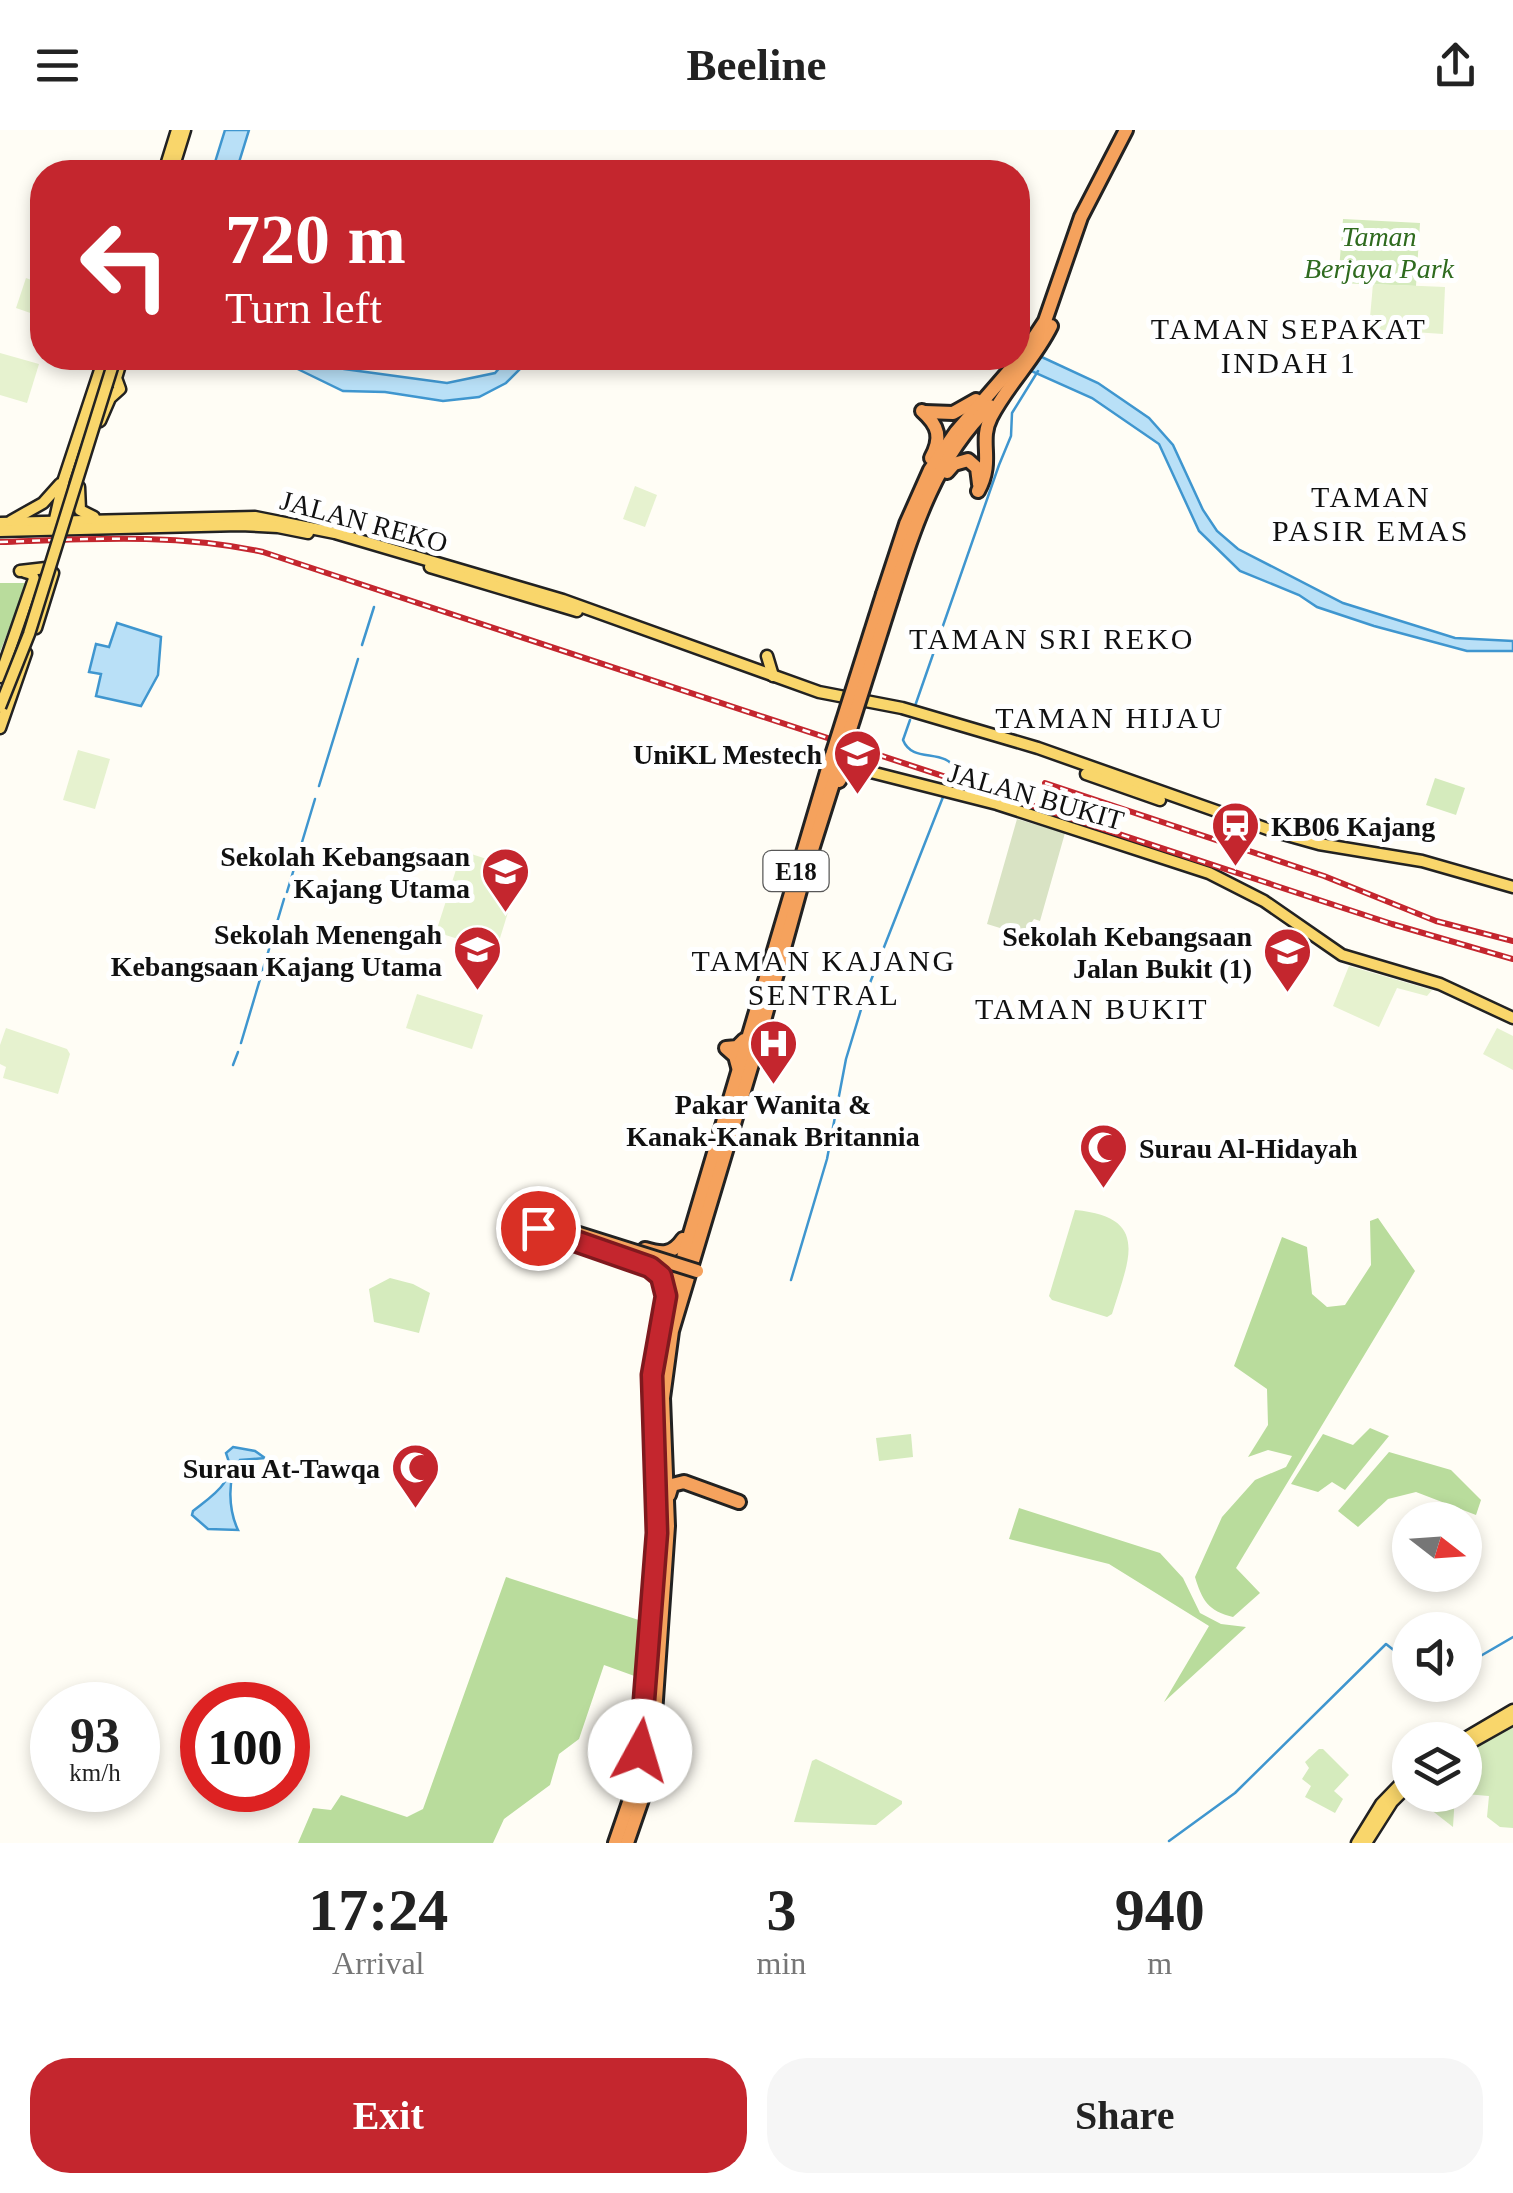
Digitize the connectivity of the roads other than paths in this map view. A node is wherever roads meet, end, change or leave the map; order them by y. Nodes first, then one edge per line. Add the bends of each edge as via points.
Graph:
1 (177, 130) edge
2 (185, 130) edge
3 (1126, 130) edge
4 (1135, 130) edge
5 (168, 160) edge
6 (176, 160) edge
7 (1030, 344) edge
8 (1030, 362) edge
9 (109, 370) edge
10 (110, 370) edge
11 (110, 370) edge
12 (111, 370) edge
13 (1013, 370) edge
14 (1020, 370) edge
15 (1004, 383) junction
16 (64, 476) junction
17 (81, 483) junction
18 (921, 488) junction
19 (207, 516) junction
20 (105, 520) junction
21 (185, 522) junction
22 (0, 526) edge
23 (60, 526) junction
24 (914, 527) junction
25 (887, 595) junction
26 (590, 611) junction
27 (19, 628) junction
28 (34, 633) junction
29 (751, 668) junction
30 (773, 676) junction
31 (0, 677) edge
32 (0, 690) edge
33 (0, 707) edge
34 (0, 728) edge
35 (847, 762) junction
36 (1513, 890) edge
37 (1513, 1020) edge
38 (738, 1115) junction
39 (692, 1224) junction
40 (546, 1227) junction
41 (531, 1241) dead end
42 (696, 1274) junction
43 (666, 1312) junction
44 (662, 1424) junction
45 (739, 1502) dead end
46 (668, 1526) junction
47 (1513, 1710) edge
48 (1513, 1719) edge
49 (1482, 1731) edge
50 (1482, 1734) edge
51 (1392, 1793) edge
52 (1392, 1802) edge
53 (615, 1843) edge
54 (627, 1843) edge
55 (1358, 1843) edge
56 (1366, 1843) edge

1 - 5 main road
2 - 6 main road
3 - 7 highway, E18
4 - 8 highway, E18 via 1088,220 1054,319
9 - 16 main road
10 - 32 main road, bridge
11 - 33 main road, bridge
12 - 17 main road
13 - 15 highway, E18
14 - 15 highway, E18
15 - 18 highway, E18 via 949,442
15 - 18 highway via 959,411 922,412 939,438
15 - 24 highway, E18 via 940,471
15 - 24 highway via 984,438 988,468 978,491 974,464 954,464
16 - 17 main road via 68,487
16 - 22 main road via 44,503
16 - 23 main road
17 - 20 main road via 80,510
17 - 23 main road
18 - 25 highway, E18
19 - 21 main road
19 - 21 main road, JALAN REKO
19 - 26 main road, JALAN REKO via 355,542
19 - 26 main road, JALAN REKO via 280,520 363,540 500,577
20 - 21 main road, JALAN REKO
20 - 23 main road, JALAN REKO
21 - 23 main road, JALAN REKO
22 - 23 main road, JALAN REKO
24 - 25 highway, E18
25 - 35 highway, E18, bridge
25 - 35 highway, E18, bridge
26 - 29 main road, JALAN REKO
27 - 28 main road via 28,624
27 - 28 main road via 34,579 20,571 46,568 53,580
27 - 31 main road
28 - 34 main road
29 - 30 main road, JALAN REKO
29 - 30 main road via 767,656
30 - 36 main road, JALAN REKO via 881,705 1279,839
35 - 37 main road, JALAN BUKIT via 1203,872 1268,907 1333,954 1439,986
35 - 38 highway, E18 via 823,814
35 - 39 highway, E18 via 747,1037 726,1048 738,1069
38 - 42 highway
38 - 44 highway, E18 via 672,1331
39 - 40 highway via 666,1253
39 - 43 highway
40 - 41 highway
40 - 42 highway, bridge
40 - 43 highway via 657,1271 666,1287
42 - 44 highway
43 - 53 highway via 652,1375 657,1533 643,1724 637,1778
44 - 46 highway, E18
45 - 46 highway via 678,1482 670,1488
46 - 54 highway, E18 via 651,1762
47 - 49 main road
48 - 50 main road
51 - 55 main road
52 - 56 main road

